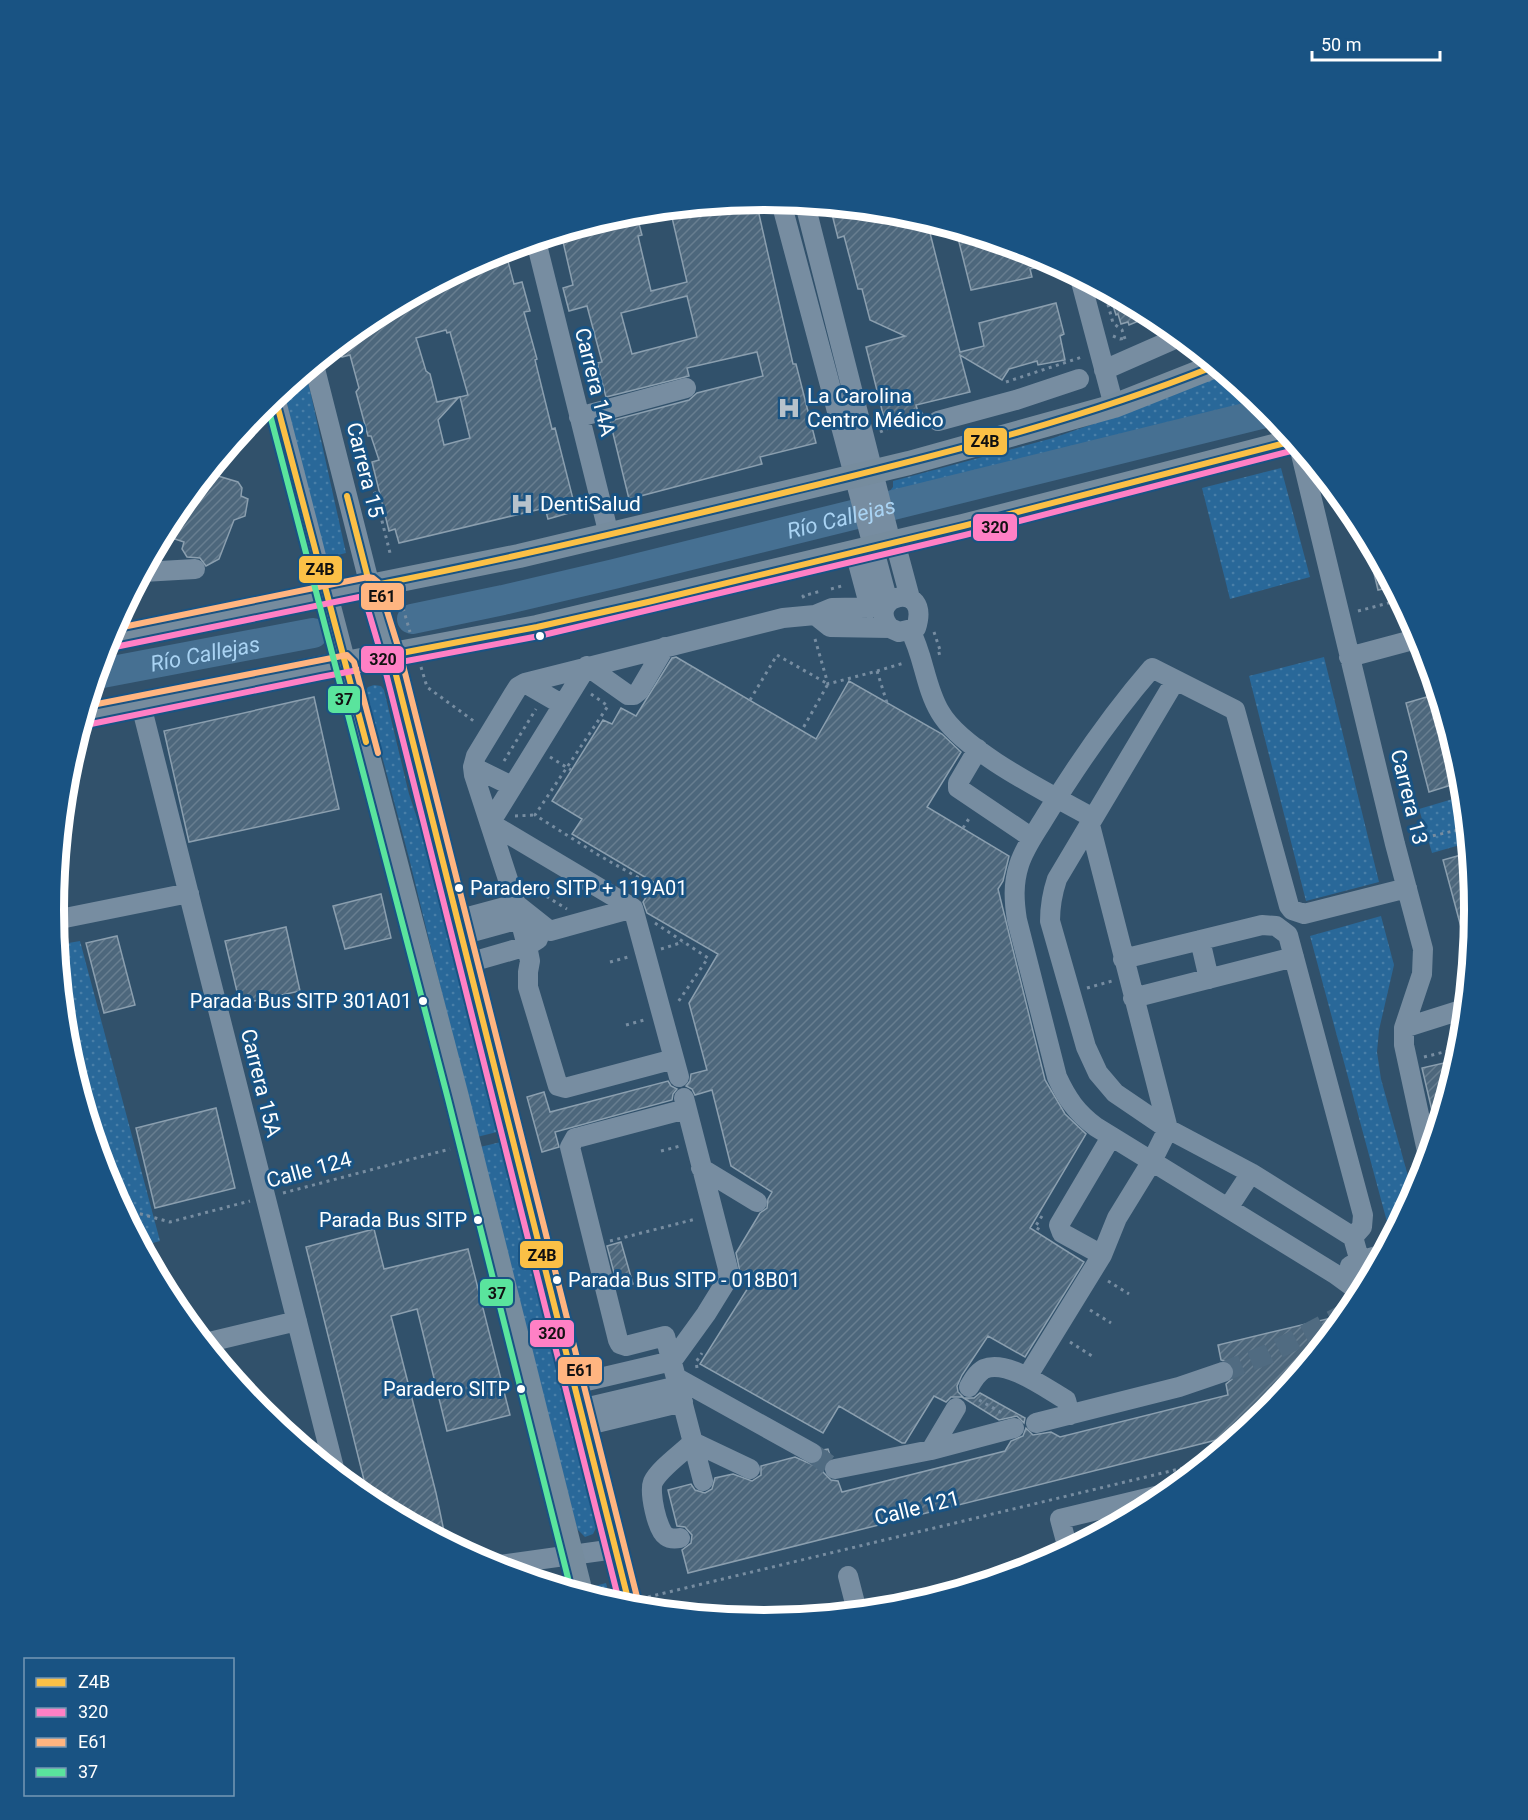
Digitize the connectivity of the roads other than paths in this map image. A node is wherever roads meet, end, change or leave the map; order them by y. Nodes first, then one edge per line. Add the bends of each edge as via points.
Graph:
1 (783, 211) edge
2 (807, 212) edge
3 (538, 248) edge
4 (1083, 288) edge
5 (833, 317) junction
6 (812, 323) junction
7 (1170, 340) edge
8 (1104, 370) junction
9 (1208, 370) edge
10 (316, 373) edge
11 (1079, 379) dead end
12 (686, 388) dead end
13 (1016, 400) junction
14 (1114, 406) junction
15 (278, 407) edge
16 (579, 417) junction
17 (938, 421) dead end
18 (1026, 432) junction
19 (1285, 443) edge
20 (1304, 465) edge
21 (865, 481) junction
22 (609, 535) junction
23 (878, 538) junction
24 (195, 569) dead end
25 (152, 571) edge
26 (370, 586) junction
27 (326, 595) junction
28 (910, 598) junction
29 (881, 605) junction
30 (815, 615) junction
31 (890, 628) junction
32 (910, 630) junction
33 (121, 636) edge
34 (1409, 641) edge
35 (665, 647) junction
36 (391, 655) junction
37 (1349, 657) junction
38 (345, 664) junction
39 (587, 666) junction
40 (1175, 681) junction
41 (525, 682) junction
42 (141, 705) junction
43 (563, 705) junction
44 (93, 714) edge
45 (978, 749) junction
46 (473, 766) junction
47 (512, 786) junction
48 (1057, 797) junction
49 (1092, 822) junction
50 (490, 823) junction
51 (1032, 838) junction
52 (1407, 888) junction
53 (189, 893) junction
54 (517, 907) junction
55 (633, 908) junction
56 (64, 918) edge
57 (459, 927) junction
58 (549, 931) junction
59 (1200, 940) junction
60 (527, 946) junction
61 (1294, 957) junction
62 (1124, 959) junction
63 (468, 963) junction
64 (1209, 979) junction
65 (1133, 998) junction
66 (1456, 1011) edge
67 (1404, 1028) junction
68 (1168, 1129) junction
69 (1111, 1137) junction
70 (1424, 1140) edge
71 (1152, 1161) junction
72 (701, 1168) junction
73 (1251, 1173) junction
74 (757, 1202) dead end
75 (1228, 1208) junction
76 (1353, 1238) junction
77 (1102, 1255) junction
78 (1371, 1258) edge
79 (1359, 1261) junction
80 (1362, 1273) edge
81 (1335, 1274) junction
82 (1357, 1281) edge
83 (1353, 1288) edge
84 (297, 1321) junction
85 (213, 1341) edge
86 (1223, 1372) tunnel mouth
87 (1027, 1377) junction
88 (677, 1382) junction
89 (574, 1384) junction
90 (969, 1387) dead end
91 (956, 1408) dead end
92 (1070, 1415) junction
93 (582, 1417) junction
94 (1036, 1424) dead end
95 (1014, 1428) dead end
96 (693, 1442) junction
97 (931, 1450) junction
98 (812, 1453) tunnel mouth
99 (332, 1460) edge
100 (750, 1469) dead end
101 (835, 1469) dead end
102 (703, 1481) dead end
103 (1141, 1500) edge
104 (680, 1539) dead end
105 (1066, 1540) edge
106 (615, 1549) junction
107 (572, 1555) junction
108 (515, 1563) edge
109 (848, 1576) dead end
110 (579, 1585) edge
111 (633, 1597) edge
112 (855, 1604) edge

1 - 6 street
2 - 5 street
3 - 16 street, Carrera 14A
4 - 8 street
5 - 6 street
5 - 21 street
6 - 21 street
7 - 8 street
8 - 14 street
9 - 14 main road
10 - 26 street, Carrera 15
11 - 13 street
12 - 16 street
13 - 17 street
13 - 18 street
14 - 18 main road
15 - 27 street
16 - 22 street, Carrera 14A
18 - 21 main road
19 - 23 main road
20 - 37 street, Carrera 13
21 - 22 main road
21 - 23 street
22 - 26 main road
23 - 28 street
23 - 29 street
23 - 36 main road via 537,627
24 - 25 street
26 - 27 main road
26 - 36 main road
27 - 33 main road
27 - 38 main road
28 - 29 street via 899,596
28 - 32 street via 920,614 916,628
29 - 30 street via 832,608
29 - 31 street
30 - 31 street via 830,627
30 - 35 street via 783,618
31 - 32 street via 899,632
32 - 45 street via 941,715
34 - 37 street
35 - 39 street
35 - 39 street via 634,695 628,695
36 - 38 main road
36 - 57 main road
37 - 52 street, Carrera 13
38 - 42 main road
38 - 107 main road
39 - 41 street
39 - 43 street
40 - 48 street via 1152,668 1129,694
40 - 49 street
40 - 52 street via 1235,710 1292,910 1304,914
41 - 43 street
41 - 46 street via 513,694
42 - 44 main road
42 - 53 street, Carrera 15A via 181,836
43 - 47 street
45 - 48 street
45 - 51 street via 958,788
46 - 47 street
46 - 50 street
47 - 50 street
48 - 49 street
48 - 51 street
49 - 62 street
49 - 68 street via 1057,879 1050,905 1053,934 1086,1047 1098,1073 1115,1093
50 - 54 street
50 - 55 street
51 - 69 street via 1019,863 1014,903 1057,1077 1074,1108
52 - 67 street, Carrera 13 via 1424,961
53 - 56 street
53 - 84 street, Carrera 15A
54 - 57 street
54 - 58 street
54 - 60 street
55 - 58 street
55 - 60 street via 677,1068 565,1088 558,1086 528,987
57 - 63 main road
58 - 60 street
59 - 61 street via 1269,925 1288,935
59 - 62 street
59 - 64 street
60 - 63 street
61 - 64 street
61 - 76 street via 1363,1215 1362,1227
62 - 65 street
63 - 89 main road
64 - 65 street
65 - 68 street
66 - 67 street
67 - 70 street, Carrera 13 via 1405,1053
68 - 71 street
68 - 73 street
69 - 71 street
69 - 77 street via 1059,1225 1062,1233
71 - 75 street
71 - 77 street via 1117,1218
72 - 74 street
72 - 88 street via 728,1263 727,1280 706,1314
72 - 88 street via 685,1103 579,1137 572,1143 570,1153 620,1344 626,1346 665,1336
73 - 75 street
73 - 76 street
75 - 81 street
76 - 79 street
77 - 87 street
78 - 79 street
79 - 80 street
79 - 81 street
81 - 82 street
81 - 83 street
84 - 85 street
84 - 99 street, Carrera 15A
86 - 92 street
87 - 90 street via 1003,1368 989,1368 980,1372
87 - 92 street via 1066,1401
88 - 89 street
88 - 93 street
88 - 96 street
88 - 98 street
89 - 93 main road
91 - 97 street
92 - 94 street
93 - 106 main road
95 - 97 street
96 - 100 street
96 - 102 street
96 - 104 street via 657,1475 651,1488 662,1532
97 - 101 street
103 - 105 street via 1060,1519
106 - 107 street
106 - 111 main road
107 - 108 street
107 - 110 main road
109 - 112 street

